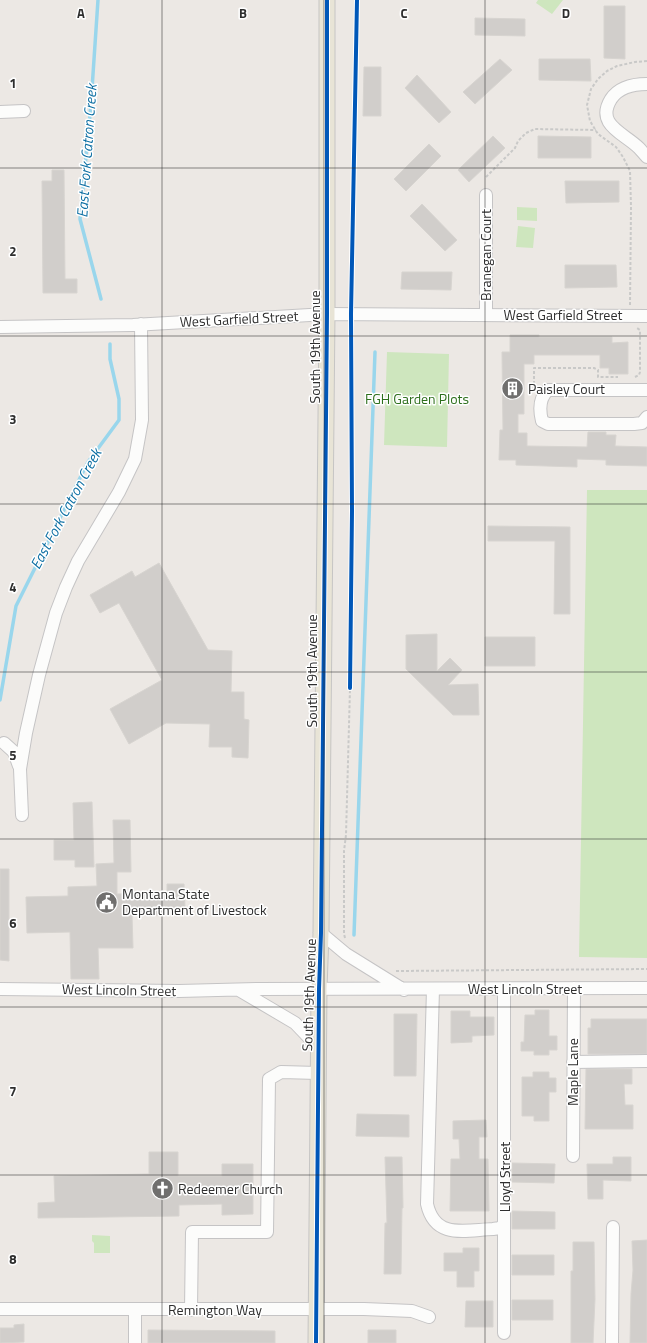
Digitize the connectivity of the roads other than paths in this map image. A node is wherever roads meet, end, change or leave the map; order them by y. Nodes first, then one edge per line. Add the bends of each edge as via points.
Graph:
1 (327, 0) edge
2 (647, 84) edge
3 (0, 112) edge
4 (24, 112) dead end
5 (647, 157) edge
6 (486, 195) dead end
7 (326, 314) junction
8 (486, 315) junction
9 (647, 316) edge
10 (141, 324) junction
11 (0, 327) edge
12 (647, 390) edge
13 (647, 417) edge
14 (26, 733) junction
15 (2, 743) edge
16 (20, 769) junction
17 (22, 815) dead end
18 (322, 933) junction
19 (574, 988) junction
20 (647, 988) edge
21 (0, 989) edge
22 (319, 989) junction
23 (433, 989) junction
24 (504, 989) junction
25 (238, 990) junction
26 (404, 990) junction
27 (318, 1046) junction
28 (573, 1062) junction
29 (647, 1062) edge
30 (318, 1073) junction
31 (573, 1156) dead end
32 (504, 1224) junction
33 (613, 1227) dead end
34 (316, 1309) junction
35 (0, 1310) edge
36 (135, 1310) junction
37 (191, 1310) junction
38 (429, 1316) dead end
39 (504, 1333) dead end
40 (135, 1343) edge
41 (316, 1343) edge
42 (612, 1343) edge

1 - 7 main road, South 19th Avenue
2 - 5 street via 627,86 614,94 606,113 615,130
3 - 4 street
6 - 8 street, Branegan Court
7 - 8 street, West Garfield Street
7 - 10 street, West Garfield Street
7 - 18 main road, South 19th Avenue
8 - 9 street, West Garfield Street
10 - 11 street, West Garfield Street
10 - 14 street via 142,420 135,459 66,587 47,642
12 - 13 street via 548,390 543,394 540,412 542,420 548,424 634,424 642,422
14 - 15 street
14 - 16 street
15 - 16 street via 14,752
16 - 17 street
18 - 22 main road, South 19th Avenue
18 - 26 street via 346,954
19 - 20 street, West Lincoln Street
19 - 24 street, West Lincoln Street
19 - 28 street, Maple Lane
21 - 25 street, West Lincoln Street
22 - 25 street, West Lincoln Street
22 - 26 street, West Lincoln Street
22 - 27 main road, South 19th Avenue
23 - 24 street, West Lincoln Street
23 - 26 street, West Lincoln Street
23 - 32 street, Lloyd Street via 427,1204 429,1214 444,1229 452,1231 494,1230
24 - 32 street, Lloyd Street
25 - 27 street via 295,1023
27 - 30 main road, South 19th Avenue
28 - 29 street
28 - 31 street, Maple Lane
30 - 34 main road, South 19th Avenue
30 - 37 street via 281,1072 269,1079 267,1232 192,1232
32 - 39 street
33 - 42 street
34 - 37 street, Remington Way
34 - 38 street, Remington Way via 412,1311
34 - 41 main road, South 19th Avenue
35 - 36 street, Remington Way
36 - 37 street, Remington Way
36 - 40 street

